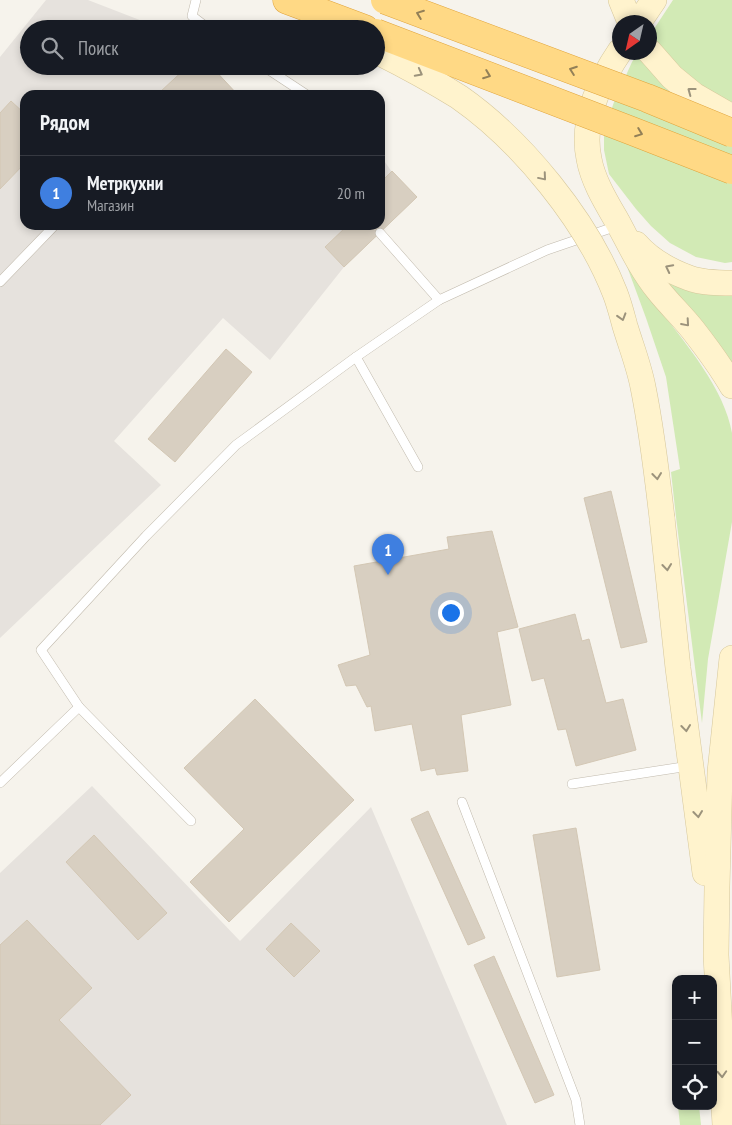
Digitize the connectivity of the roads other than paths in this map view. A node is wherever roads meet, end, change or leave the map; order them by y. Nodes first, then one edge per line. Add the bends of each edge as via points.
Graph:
1 (196, 0) edge
2 (276, 0) edge
3 (288, 0) edge
4 (385, 0) edge
5 (621, 0) edge
6 (654, 0) edge
7 (627, 15) edge
8 (644, 15) edge
9 (197, 20) edge
10 (315, 20) edge
11 (341, 20) edge
12 (385, 36) edge
13 (385, 56) edge
14 (615, 60) edge
15 (657, 60) edge
16 (277, 75) edge
17 (299, 90) edge
18 (732, 117) edge
19 (732, 133) edge
20 (732, 170) edge
21 (619, 225) junction
22 (51, 230) edge
23 (380, 233) dead end
24 (0, 282) edge
25 (732, 283) edge
26 (439, 300) junction
27 (356, 357) junction
28 (732, 386) edge
29 (418, 467) dead end
30 (732, 658) edge
31 (79, 707) junction
32 (691, 766) junction
33 (0, 783) edge
34 (572, 784) dead end
35 (462, 802) dead end
36 (191, 820) dead end
37 (716, 955) junction
38 (580, 1125) edge
39 (725, 1125) edge

1 - 9 lane via 192,16
2 - 10 main road
3 - 11 highway
19 -> 4 highway, bridge
5 - 7 main road
6 - 8 main road
12 -> 20 highway, bridge
13 -> 32 main road, bridge via 460,98 518,148 567,208 596,252 615,294 643,386 655,458
14 - 21 main road via 591,110 587,135 589,159 597,182
18 -> 15 main road via 694,95
16 - 17 lane
25 -> 21 main road via 690,278 663,266 640,249
21 - 26 lane via 547,250
21 -> 28 main road via 657,289 722,368
22 - 24 lane
23 - 26 lane
26 - 27 lane
27 - 29 lane
27 - 31 lane via 236,445 41,650
30 - 37 main road via 720,772
31 - 33 lane
31 - 36 lane
32 - 34 lane
32 -> 37 main road
35 - 38 lane via 576,1100
37 -> 39 main road

